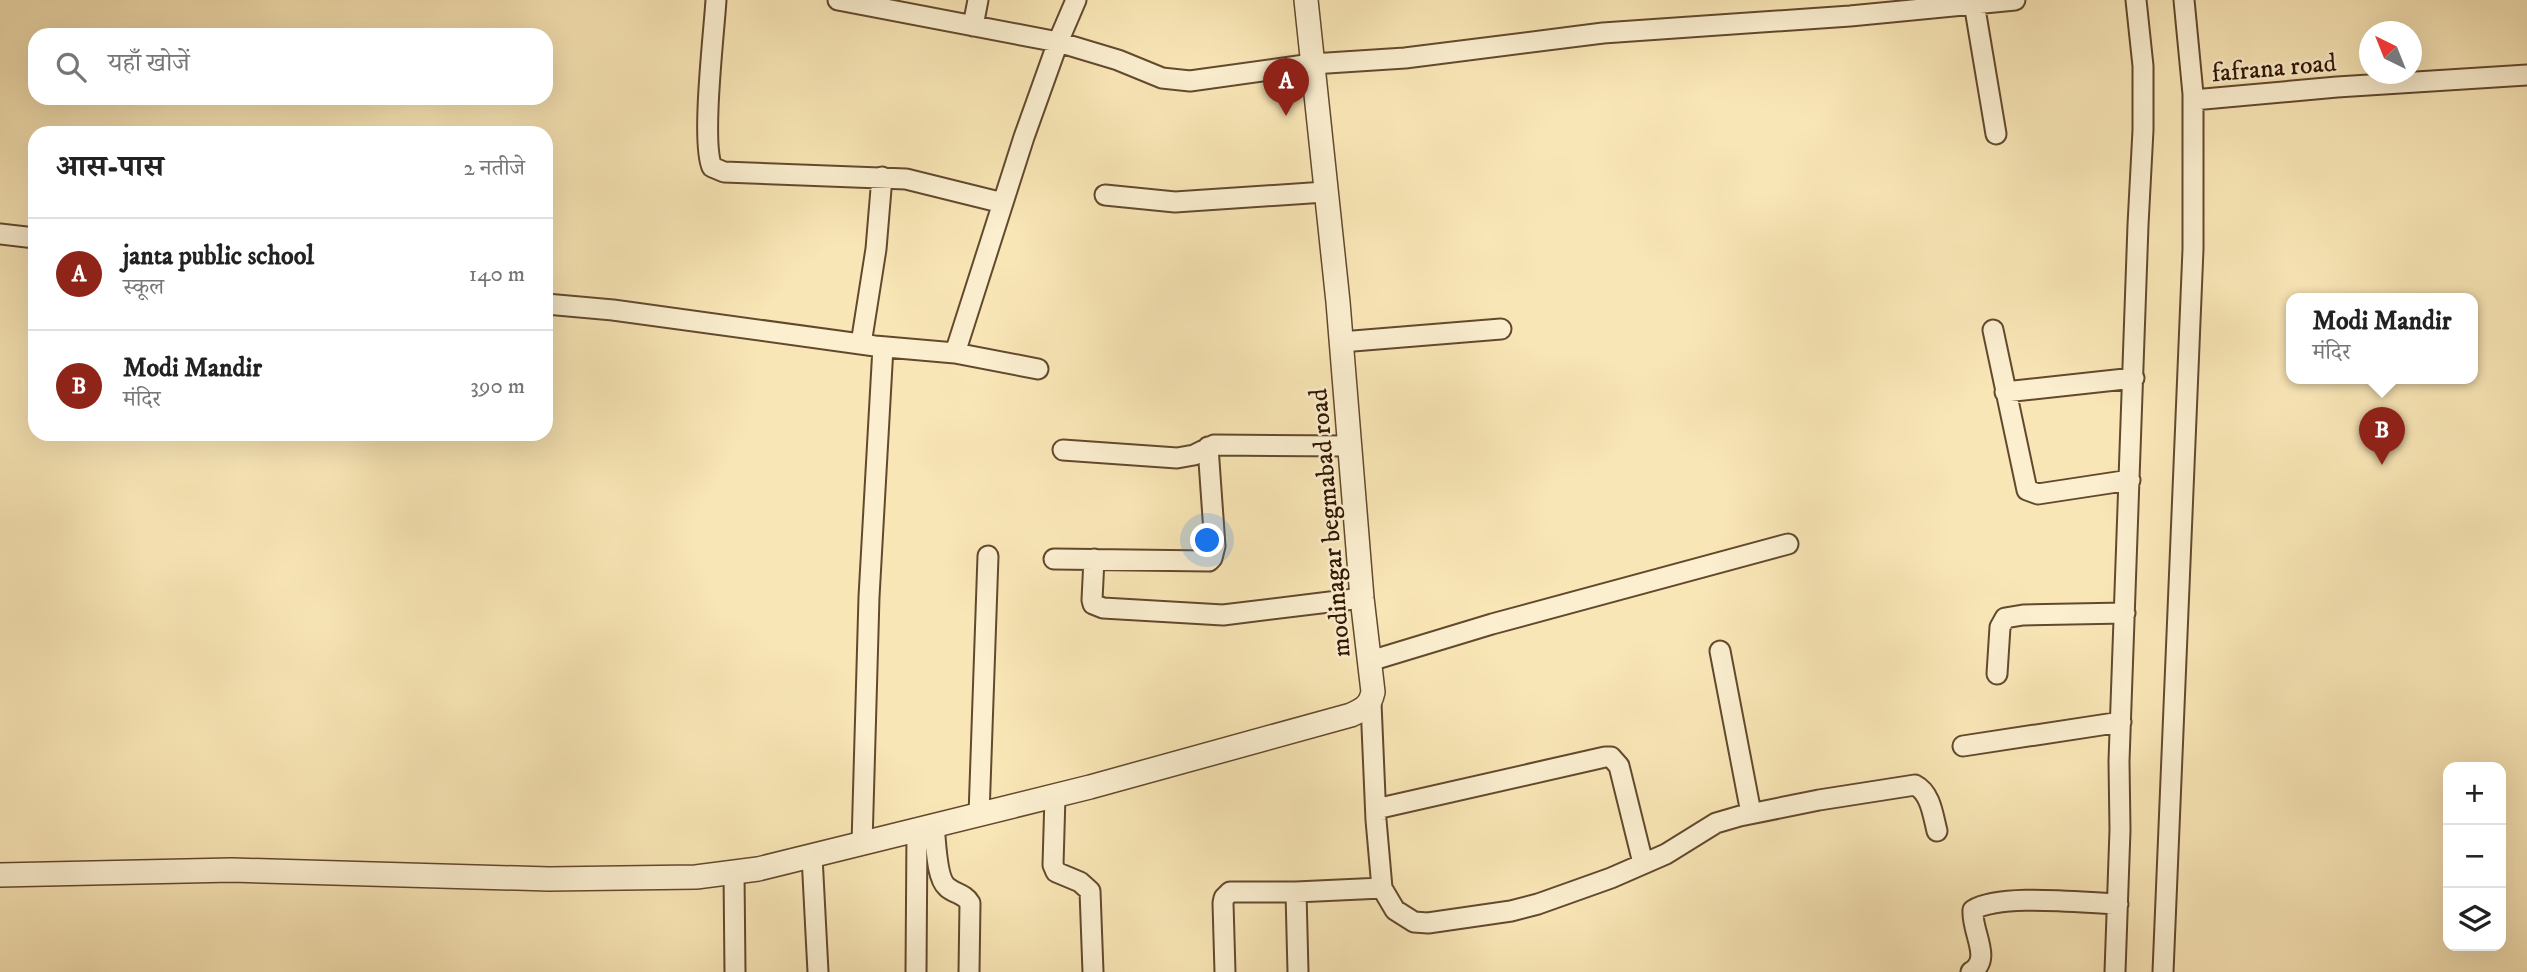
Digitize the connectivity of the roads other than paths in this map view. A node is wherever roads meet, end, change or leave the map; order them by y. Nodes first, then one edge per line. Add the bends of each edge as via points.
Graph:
1 (716, 0) edge
2 (838, 0) edge
3 (978, 0) edge
4 (1076, 0) edge
5 (1306, 0) edge
6 (2015, 0) edge
7 (2136, 0) edge
8 (2184, 0) edge
9 (1973, 3) junction
10 (973, 26) junction
11 (1058, 42) junction
12 (1312, 64) junction
13 (2527, 75) edge
14 (2193, 100) junction
15 (1996, 134) dead end
16 (882, 177) junction
17 (1325, 192) junction
18 (1105, 195) dead end
19 (1003, 203) junction
20 (0, 234) edge
21 (28, 237) edge
22 (553, 305) edge
23 (1501, 329) dead end
24 (1993, 330) dead end
25 (1341, 342) junction
26 (861, 344) junction
27 (883, 347) junction
28 (955, 353) junction
29 (1038, 369) dead end
30 (2134, 377) junction
31 (2006, 392) junction
32 (1349, 446) junction
33 (1208, 447) junction
34 (1063, 450) dead end
35 (2130, 480) junction
36 (1788, 544) dead end
37 (988, 556) dead end
38 (1054, 559) dead end
39 (1094, 559) junction
40 (1362, 598) junction
41 (2125, 613) junction
42 (1720, 651) dead end
43 (1370, 661) junction
44 (1997, 674) dead end
45 (1370, 703) junction
46 (2121, 722) junction
47 (1963, 746) dead end
48 (1045, 798) junction
49 (1376, 810) junction
50 (1751, 813) junction
51 (979, 815) junction
52 (925, 828) junction
53 (1937, 831) dead end
54 (862, 844) junction
55 (812, 856) junction
56 (1643, 863) junction
57 (734, 873) junction
58 (0, 875) edge
59 (1382, 888) junction
60 (1296, 892) junction
61 (2118, 904) junction
62 (735, 972) edge
63 (818, 972) edge
64 (916, 972) edge
65 (969, 972) edge
66 (1093, 972) edge
67 (1225, 972) edge
68 (1298, 972) edge
69 (1971, 972) edge
70 (2115, 972) edge
71 (2163, 972) edge

1 - 16 street via 708,150 712,167 724,172
2 - 10 street
3 - 10 street
4 - 11 street
5 - 12 street, modinagar begmabad road
6 - 9 street
7 - 30 street via 2143,130
8 - 14 street
9 - 12 street via 1603,33 1405,58
9 - 15 street
10 - 11 street
11 - 12 street via 1176,81
11 - 19 street
12 - 17 street, modinagar begmabad road
13 - 14 street, fafrana road
14 - 71 street via 2193,249
16 - 19 street
16 - 26 street
17 - 18 street via 1175,202
17 - 25 street, modinagar begmabad road
19 - 28 street
20 - 21 street
22 - 26 street
23 - 25 street
24 - 31 street
25 - 32 street, modinagar begmabad road
26 - 27 street
27 - 28 street
27 - 54 street
28 - 29 street
30 - 31 street
30 - 35 street
31 - 35 street via 2029,492
32 - 33 street
32 - 40 street, modinagar begmabad road
33 - 34 street via 1177,458
33 - 39 street via 1212,558 1204,562
35 - 41 street
36 - 43 street
37 - 51 street
38 - 39 street
39 - 40 street via 1092,600 1103,608 1223,615
40 - 43 street, modinagar begmabad road
41 - 44 street via 2005,618 2000,627
41 - 46 street
42 - 50 street
43 - 45 street, modinagar begmabad road
45 - 48 street via 1350,715
45 - 49 street
46 - 47 street
46 - 61 street
48 - 51 street
48 - 66 street via 1056,872 1090,891
49 - 56 street via 1611,757 1619,766
49 - 59 street
50 - 53 street via 1915,785 1927,796
50 - 56 street via 1716,823
51 - 52 street
52 - 54 street
52 - 64 street
52 - 65 street via 941,879 970,903
54 - 55 street
55 - 57 street
55 - 63 street
56 - 59 street via 1538,904 1428,923 1414,922 1395,910
57 - 58 street via 549,879 232,870
57 - 62 street
59 - 60 street
60 - 67 street via 1237,891 1226,895
60 - 68 street
61 - 69 street via 1984,904 1973,910 1982,959
61 - 70 street

